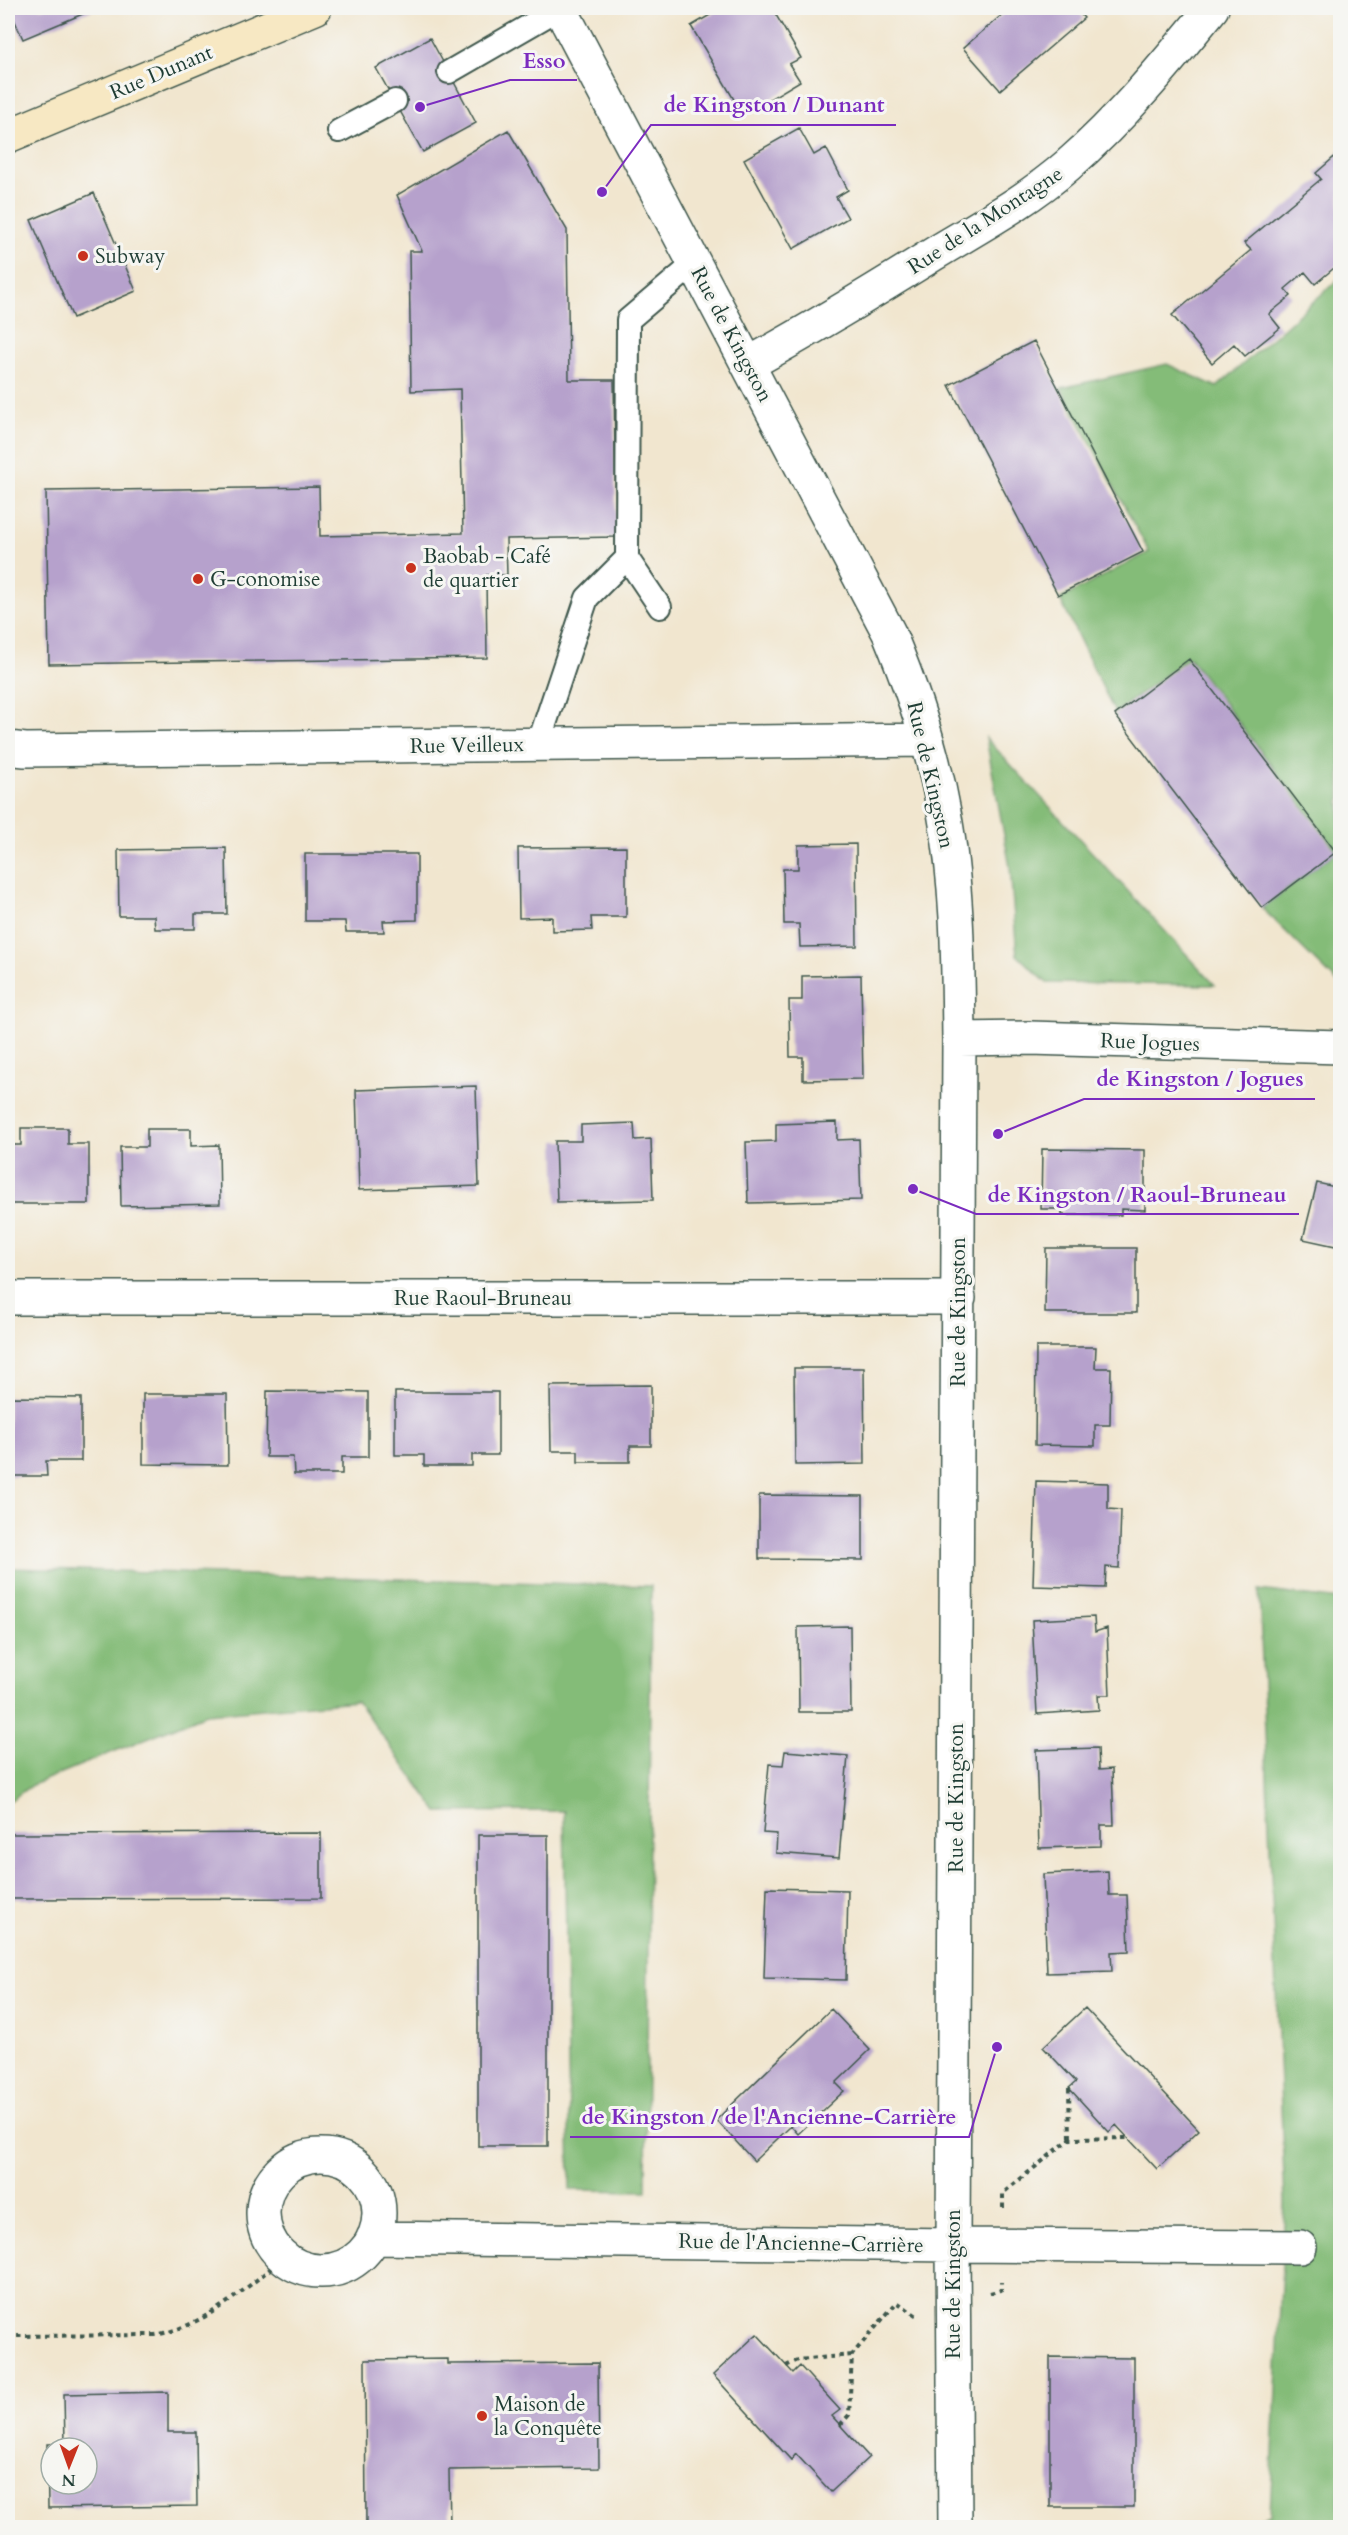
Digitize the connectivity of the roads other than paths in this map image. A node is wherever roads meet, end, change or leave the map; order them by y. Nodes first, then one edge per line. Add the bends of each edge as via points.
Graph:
1 (315, 8) edge
2 (560, 8) edge
3 (1212, 8) edge
4 (449, 72) dead end
5 (395, 101) dead end
6 (339, 131) dead end
7 (8, 136) edge
8 (695, 263) junction
9 (748, 364) junction
10 (627, 558) junction
11 (660, 607) dead end
12 (927, 740) junction
13 (538, 744) junction
14 (8, 748) edge
15 (959, 1039) junction
16 (1341, 1047) edge
17 (8, 1298) edge
18 (959, 1298) junction
19 (373, 2238) junction
20 (953, 2245) junction
21 (1300, 2247) dead end
22 (955, 2528) edge

1 - 7 street, Rue Dunant
2 - 4 lane
2 - 8 street, Rue de Kingston
3 - 9 street, Rue de la Montagne via 1140,94 1067,166 1017,204
5 - 6 lane
8 - 9 street, Rue de Kingston
8 - 10 lane via 628,320
9 - 12 street, Rue de Kingston via 889,633
10 - 11 lane
10 - 13 lane via 587,598
12 - 13 street, Rue Veilleux
12 - 15 street, Rue de Kingston via 944,812 954,884
13 - 14 street, Rue Veilleux
15 - 16 street, Rue Jogues
15 - 18 street, Rue de Kingston
17 - 18 street, Rue Raoul-Bruneau
18 - 20 street, Rue de Kingston
19 - 19 street via 363,2253 333,2270 299,2266 284,2258 263,2225 263,2205 269,2186 281,2170 318,2155 355,2166 369,2181 377,2199 378,2219
19 - 20 street, Rue de l'Ancienne-Carrière
20 - 21 street, Rue de l'Ancienne-Carrière
20 - 22 street, Rue de Kingston

